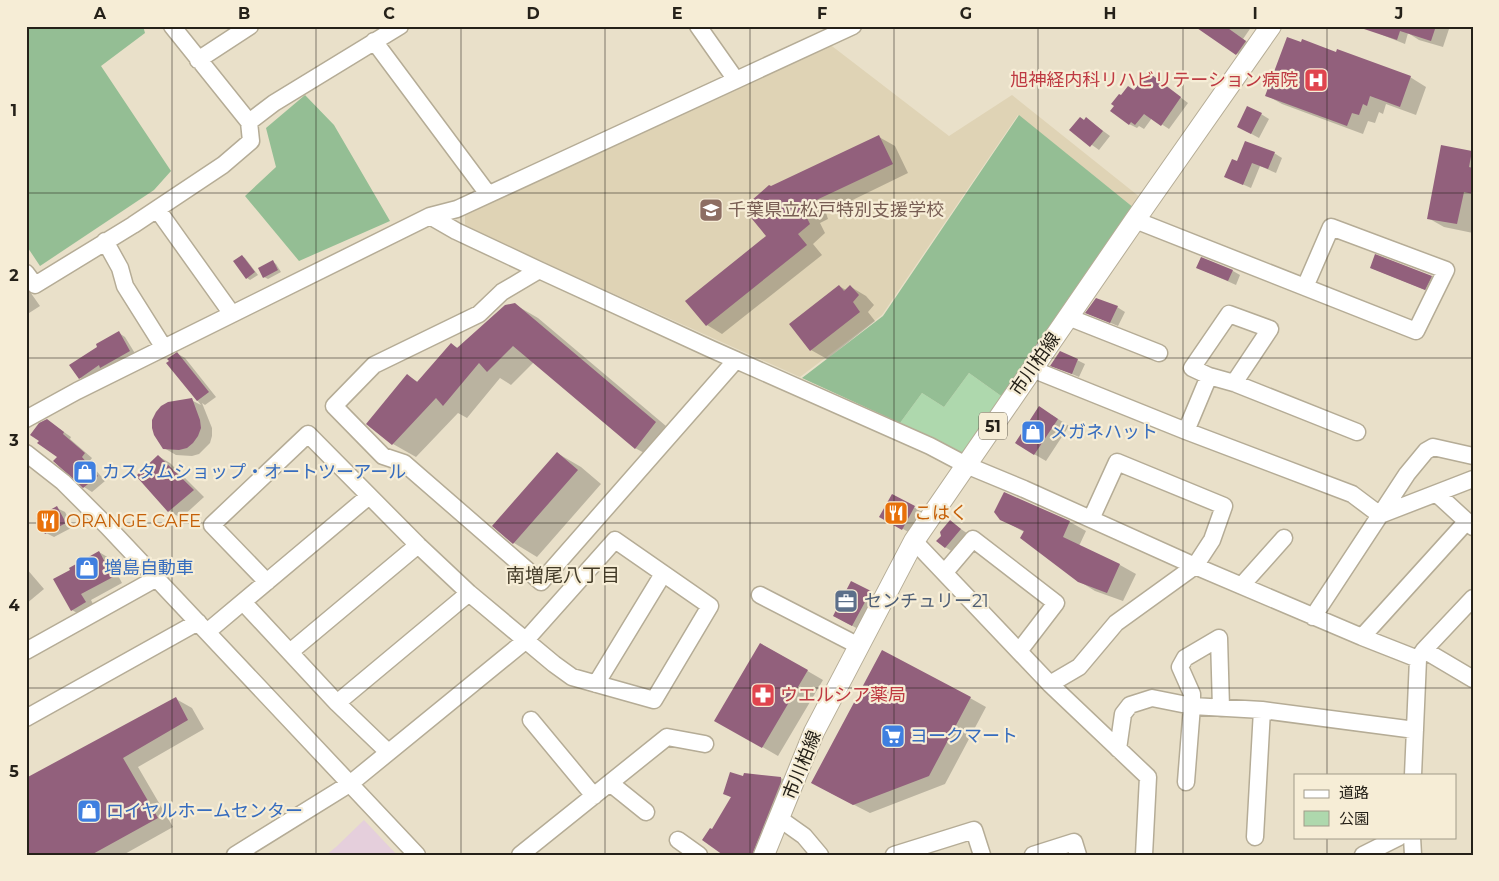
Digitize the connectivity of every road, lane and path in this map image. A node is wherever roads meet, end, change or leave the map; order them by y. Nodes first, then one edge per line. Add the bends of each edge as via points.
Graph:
1 (172, 26) edge
2 (250, 26) edge
3 (400, 26) edge
4 (698, 26) edge
5 (853, 26) edge
6 (1271, 26) edge
7 (374, 41) junction
8 (198, 60) junction
9 (736, 80) junction
10 (249, 122) junction
11 (488, 194) junction
12 (157, 209) junction
13 (430, 216) junction
14 (1135, 220) junction
15 (105, 241) junction
16 (539, 270) junction
17 (26, 272) edge
18 (1305, 287) junction
19 (232, 314) junction
20 (1068, 317) junction
21 (164, 348) junction
22 (1158, 353) dead end
23 (736, 360) junction
24 (1032, 369) junction
25 (1209, 376) junction
26 (1234, 383) junction
27 (26, 419) edge
28 (1186, 431) junction
29 (1357, 432) dead end
30 (26, 453) edge
31 (1473, 456) edge
32 (966, 465) junction
33 (1473, 479) edge
34 (1437, 494) junction
35 (369, 496) junction
36 (1380, 515) junction
37 (1091, 519) junction
38 (1470, 524) edge
39 (1284, 538) dead end
40 (914, 541) junction
41 (418, 545) junction
42 (1194, 566) junction
43 (945, 572) junction
44 (662, 574) junction
45 (157, 578) junction
46 (267, 582) junction
47 (1242, 585) junction
48 (469, 593) junction
49 (760, 595) dead end
50 (1473, 598) edge
51 (243, 602) junction
52 (1313, 616) junction
53 (203, 627) junction
54 (1362, 637) junction
55 (526, 641) junction
56 (859, 646) junction
57 (1020, 650) junction
58 (26, 651) edge
59 (290, 652) junction
60 (1421, 654) junction
61 (1473, 679) edge
62 (596, 684) junction
63 (1050, 684) junction
64 (337, 703) junction
65 (1192, 706) junction
66 (1221, 708) junction
67 (1262, 710) junction
68 (26, 718) edge
69 (530, 720) dead end
70 (1415, 730) junction
71 (705, 744) dead end
72 (1118, 749) junction
73 (388, 752) junction
74 (1413, 774) edge
75 (1186, 782) dead end
76 (351, 783) junction
77 (610, 783) junction
78 (594, 796) junction
79 (646, 812) dead end
80 (780, 819) junction
81 (1255, 837) dead end
82 (1397, 838) edge
83 (1412, 838) edge
84 (678, 840) dead end
85 (235, 855) edge
86 (417, 855) edge
87 (520, 855) edge
88 (698, 855) edge
89 (764, 855) edge
90 (820, 855) edge
91 (894, 855) edge
92 (982, 855) edge
93 (1033, 855) edge
94 (1078, 855) edge
95 (1144, 855) edge
96 (1363, 855) edge
97 (1413, 855) edge

1 - 8 street
2 - 8 street
3 - 7 street
4 - 9 street
5 - 9 street
6 - 14 main road, 市川柏線 / 51
7 - 10 street
7 - 11 street
8 - 10 street
9 - 11 street
10 - 12 street via 251,141 224,166
11 - 13 street via 457,209
12 - 15 street
12 - 19 street
13 - 16 street
13 - 19 street
14 - 18 street
14 - 20 main road, 市川柏線 / 51
15 - 17 street via 35,285
15 - 21 street via 120,268 125,286
16 - 23 street
16 - 23 street via 502,292 479,314 374,365 334,406 383,456 404,462 540,582
18 - 18 street via 1331,227 1446,270 1416,330
19 - 21 street
20 - 22 street
20 - 24 main road, 市川柏線 / 51
21 - 27 street
23 - 32 street
24 - 28 street
24 - 32 main road, 市川柏線 / 51
25 - 26 street
25 - 26 street via 1192,368 1228,314 1270,329
25 - 28 street
26 - 29 street
28 - 36 street via 1352,494
30 - 45 street via 63,482
31 - 36 street via 1433,447 1426,451
32 - 37 street
32 - 40 main road, 市川柏線 / 51
33 - 34 street
34 - 36 street
34 - 38 street
35 - 41 street
35 - 46 street
35 - 46 street via 308,434 212,524
36 - 52 street
37 - 42 street
37 - 42 street via 1117,462 1224,506 1212,540
38 - 54 street
39 - 47 street
40 - 43 street
40 - 56 main road, 市川柏線 / 51
41 - 48 street
41 - 59 street
42 - 47 street
42 - 63 street via 1116,623 1078,667
43 - 57 street
43 - 57 street via 972,539 1056,603
44 - 55 street via 615,540
44 - 62 street
44 - 62 street via 710,606 670,674 654,700
45 - 53 street
45 - 58 street
46 - 51 street
47 - 52 street
48 - 55 street
48 - 64 street
49 - 56 street
50 - 60 street
51 - 53 street
51 - 59 street
52 - 54 street
53 - 68 street
53 - 76 street
54 - 60 street
55 - 62 street via 572,677
55 - 73 street
56 - 80 main road, 市川柏線 / 51 via 814,732
57 - 63 street
59 - 64 street
60 - 61 street
60 - 70 street
63 - 72 street
64 - 73 street
65 - 66 street
65 - 66 street via 1192,694 1180,667 1185,658 1219,638
65 - 72 street via 1152,698 1130,705 1123,714
65 - 75 street
66 - 67 street
67 - 70 street
67 - 81 street
69 - 78 street
70 - 74 street
71 - 77 street via 667,738
72 - 95 street via 1148,777
73 - 76 street
76 - 85 street
76 - 86 street
77 - 78 street
77 - 79 street
78 - 87 street
80 - 89 main road, 市川柏線 / 51
80 - 90 street via 804,836
82 - 96 street
83 - 97 street
84 - 88 street
91 - 92 street via 974,830
93 - 94 street via 1074,842

